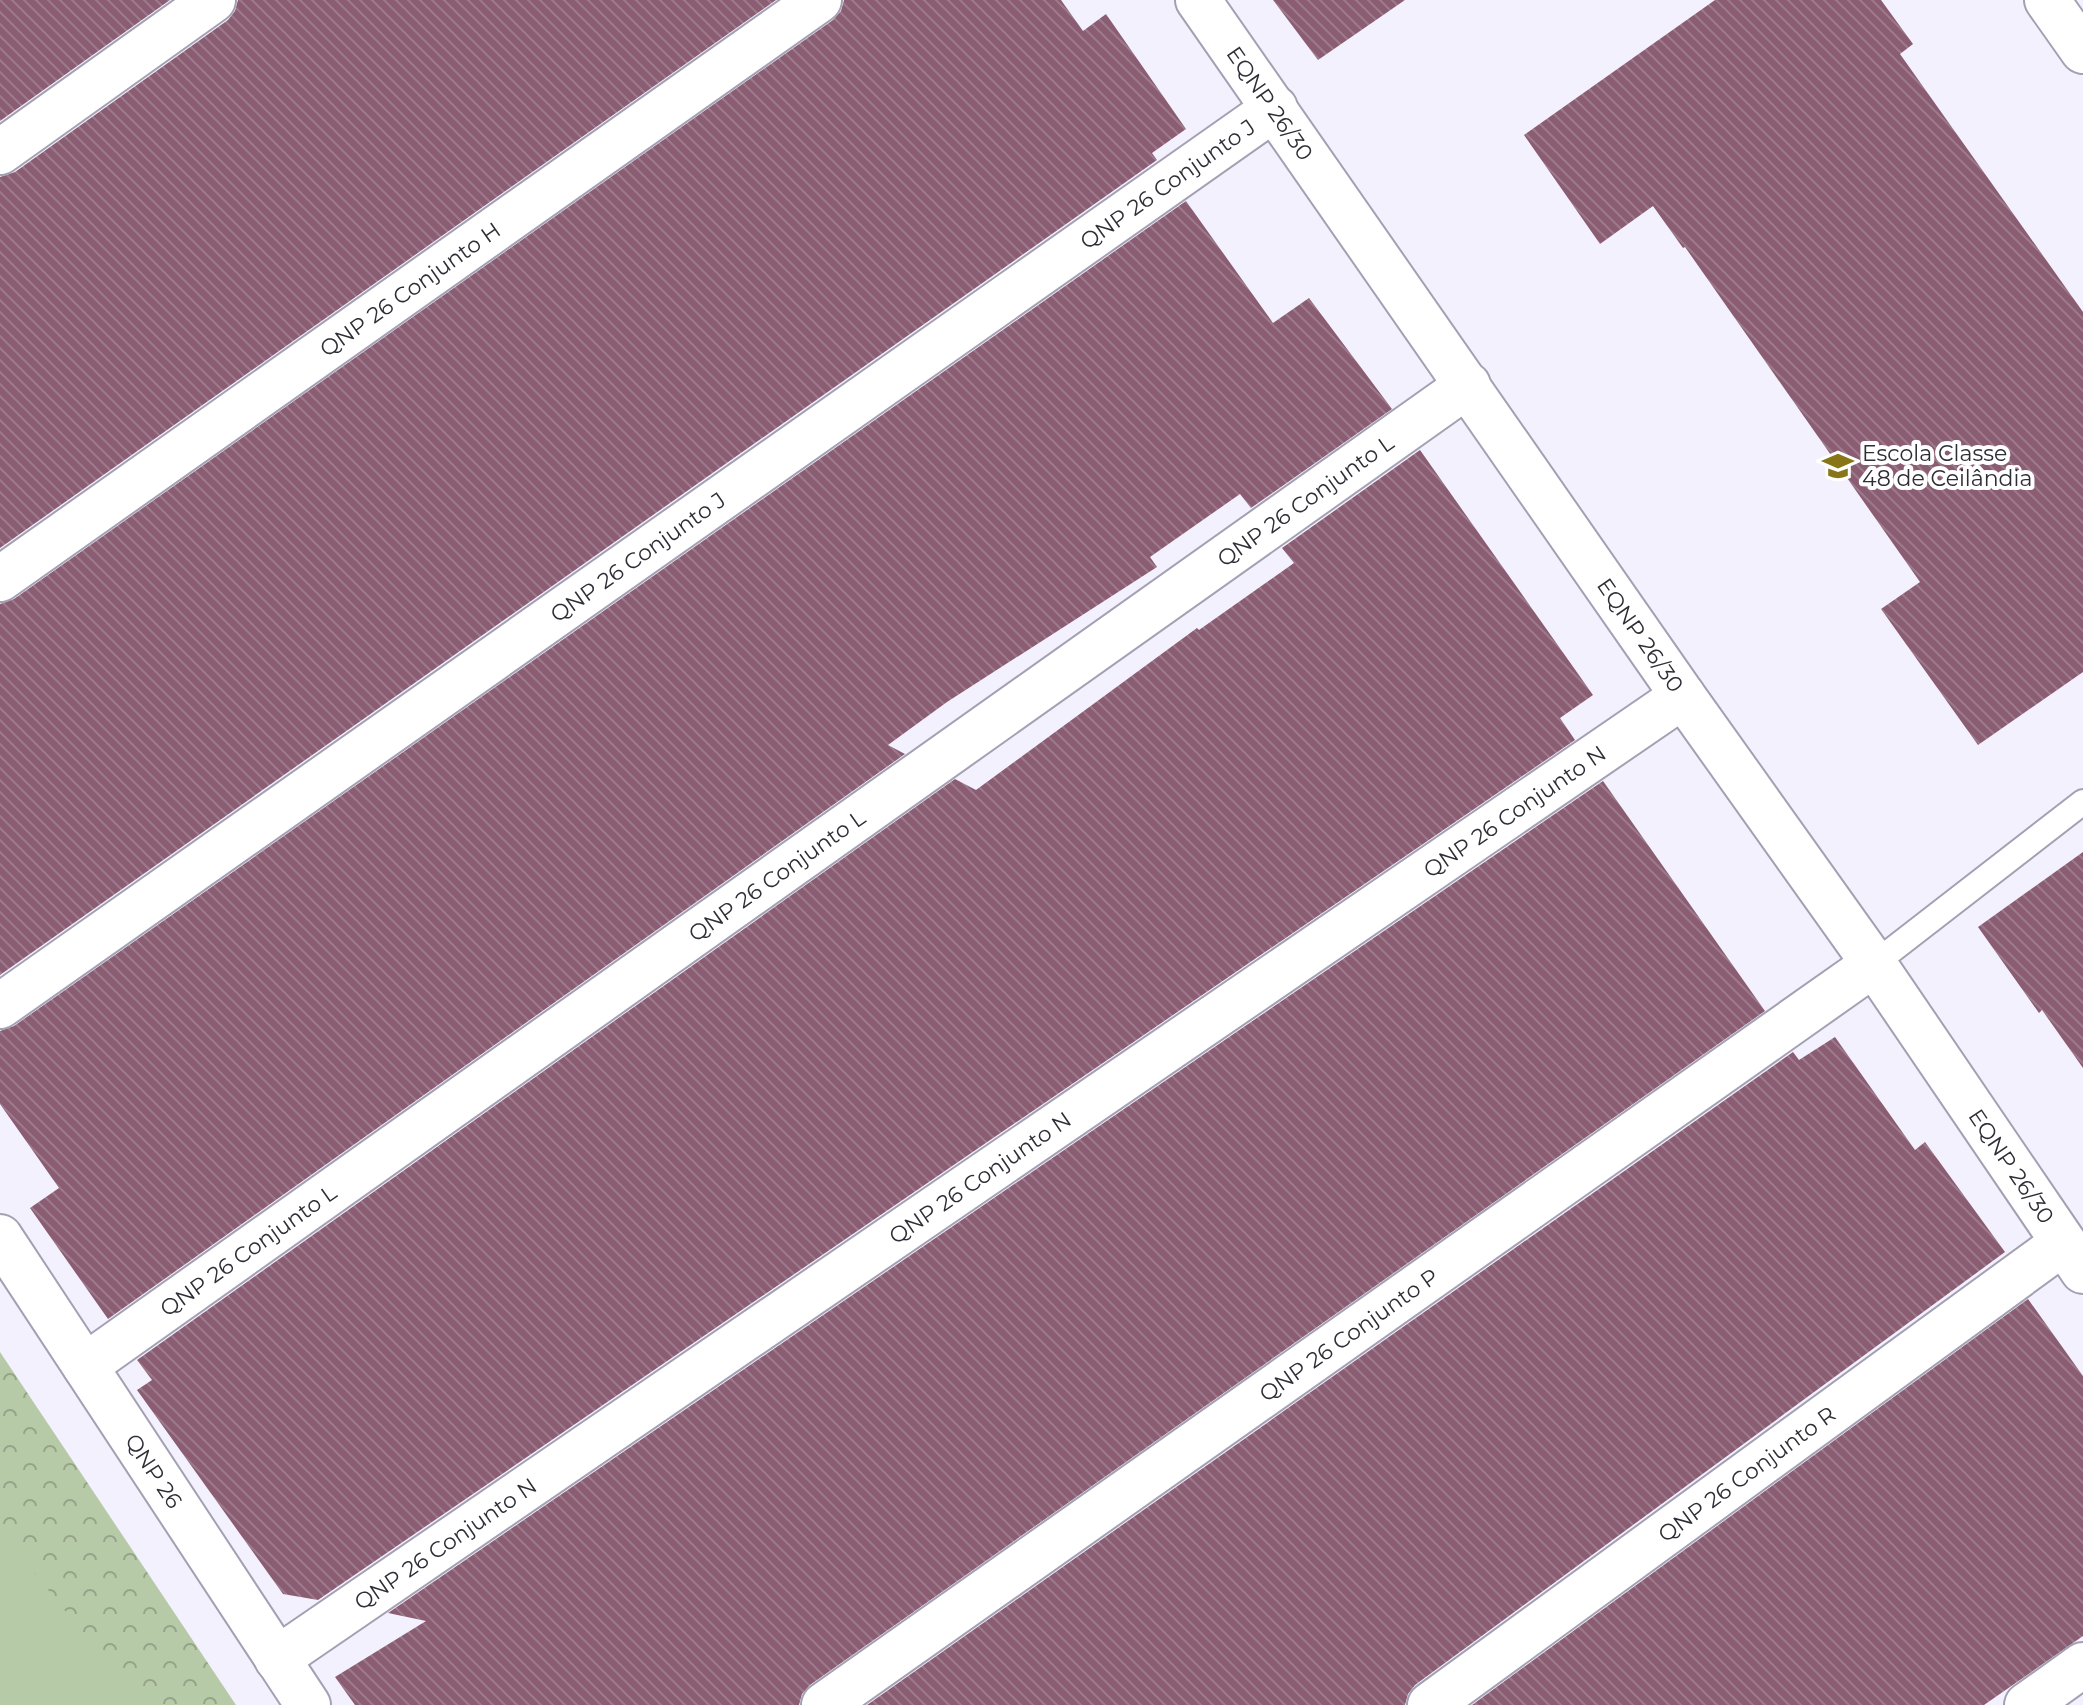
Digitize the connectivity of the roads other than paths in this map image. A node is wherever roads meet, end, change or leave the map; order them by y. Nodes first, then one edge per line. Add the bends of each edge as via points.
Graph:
1 (213, 0) edge
2 (819, 0) edge
3 (1198, 0) edge
4 (2047, 0) edge
5 (2083, 51) edge
6 (1275, 108) junction
7 (0, 152) edge
8 (1468, 385) junction
9 (0, 579) edge
10 (1683, 696) junction
11 (2083, 802) edge
12 (1874, 964) junction
13 (0, 1006) edge
14 (0, 1237) edge
15 (2073, 1257) edge
16 (85, 1366) junction
17 (277, 1659) junction
18 (2083, 1665) edge
19 (308, 1705) edge
20 (824, 1705) edge
21 (1430, 1705) edge
22 (2027, 1705) edge

1 - 7 street
2 - 9 street, QNP 26 Conjunto H
3 - 6 street, EQNP 26/30
4 - 5 street
6 - 8 street, EQNP 26/30
6 - 13 street, QNP 26 Conjunto J
8 - 10 street, EQNP 26/30
8 - 16 street, QNP 26 Conjunto L
10 - 12 street, EQNP 26/30
10 - 17 street, QNP 26 Conjunto N
11 - 12 lane
12 - 15 street, EQNP 26/30
12 - 20 street, QNP 26 Conjunto P
14 - 16 street, QNP 26
15 - 21 street, QNP 26 Conjunto R
16 - 17 street, QNP 26
17 - 19 street, QNP 26
18 - 22 street

